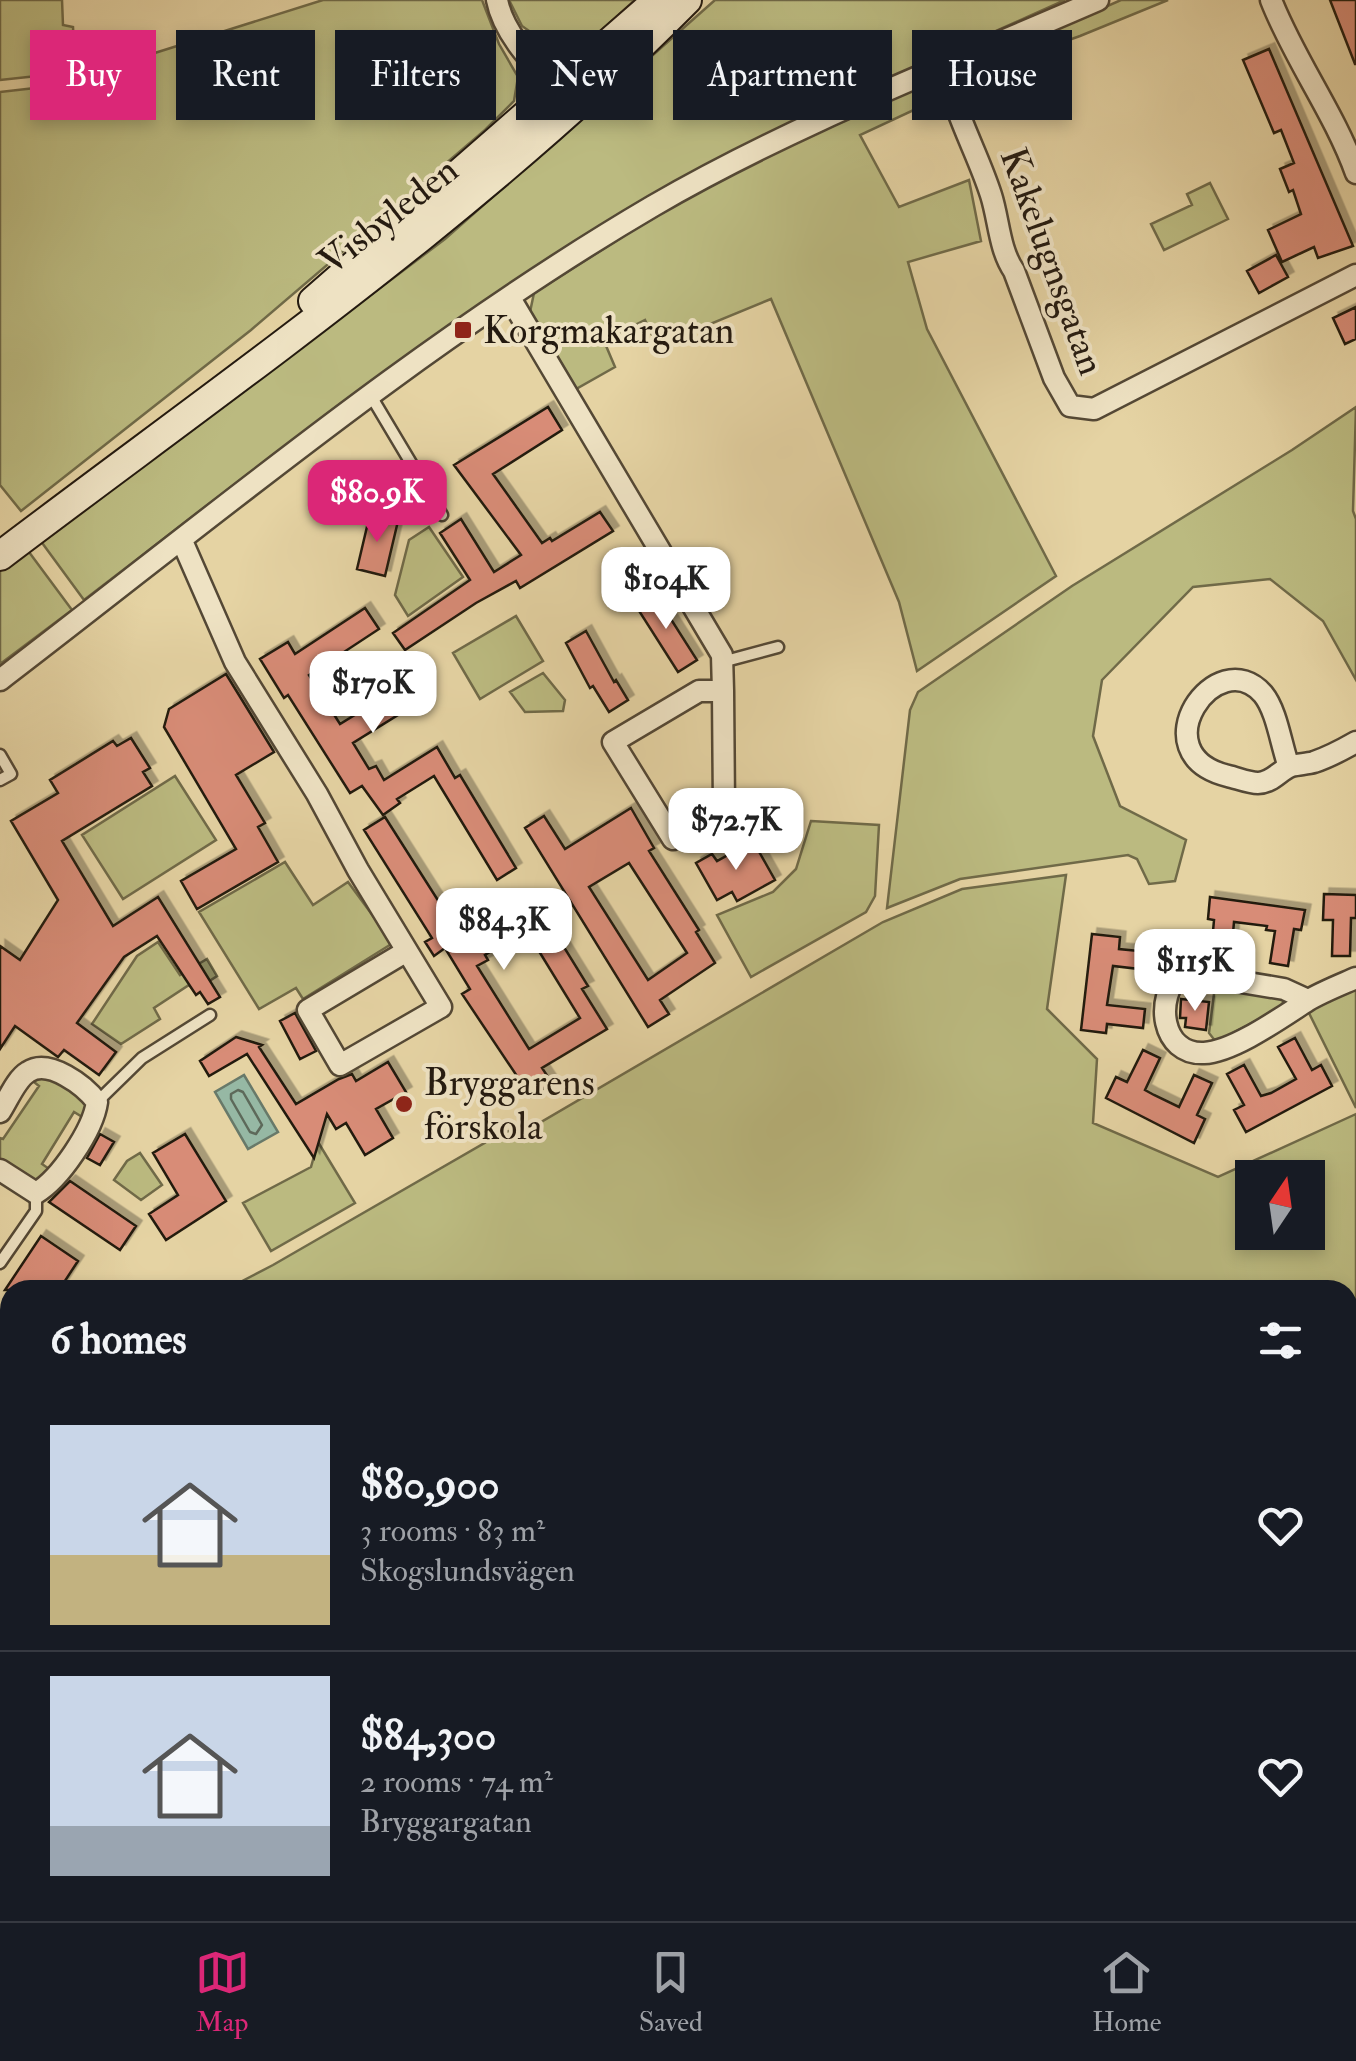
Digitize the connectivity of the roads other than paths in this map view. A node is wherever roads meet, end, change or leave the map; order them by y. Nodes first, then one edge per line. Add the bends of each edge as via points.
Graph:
1 (497, 0) edge
2 (658, 0) edge
3 (687, 0) edge
4 (1098, 0) edge
5 (1271, 0) edge
6 (630, 30) edge
7 (650, 30) edge
8 (1029, 30) edge
9 (516, 38) edge
10 (912, 81) edge
11 (543, 120) edge
12 (961, 120) edge
13 (1356, 173) edge
14 (1356, 276) edge
15 (510, 298) junction
16 (371, 396) junction
17 (442, 515) dead end
18 (182, 541) junction
19 (17, 543) edge
20 (778, 647) dead end
21 (722, 662) junction
22 (0, 680) edge
23 (724, 690) junction
24 (1356, 742) edge
25 (0, 755) edge
26 (1289, 767) junction
27 (0, 780) edge
28 (407, 951) junction
29 (1356, 978) edge
30 (1308, 1000) junction
31 (210, 1015) dead end
32 (96, 1102) junction
33 (0, 1112) edge
34 (0, 1170) edge
35 (36, 1193) junction
36 (0, 1263) edge

1 - 9 street
2 - 6 main road, Visbyleden
3 - 7 main road, Visbyleden
4 - 8 street
5 - 13 street
10 - 15 street via 653,206
11 - 19 main road, Visbyleden via 401,254
12 - 14 street, Kakelugnsgatan via 991,194 1007,260 1070,406 1094,409
15 - 16 street
15 - 21 street
16 - 17 lane
16 - 18 street
18 - 22 street
18 - 28 street via 235,662
20 - 21 lane
21 - 23 street
23 - 23 street via 698,691 613,742 673,839 724,808
24 - 26 street
25 - 27 lane via 11,774
26 - 26 street via 1259,783 1210,772 1188,746 1194,706 1222,682 1254,684 1267,699
28 - 28 street via 308,1010 340,1064 441,1007
29 - 30 street
30 - 30 street via 1201,1054 1185,1048 1164,1020 1166,992 1181,972 1284,988
31 - 32 lane via 142,1058
32 - 33 street via 88,1090 37,1068 25,1073
32 - 35 street via 95,1118 52,1184
34 - 35 street
35 - 36 lane via 36,1211

